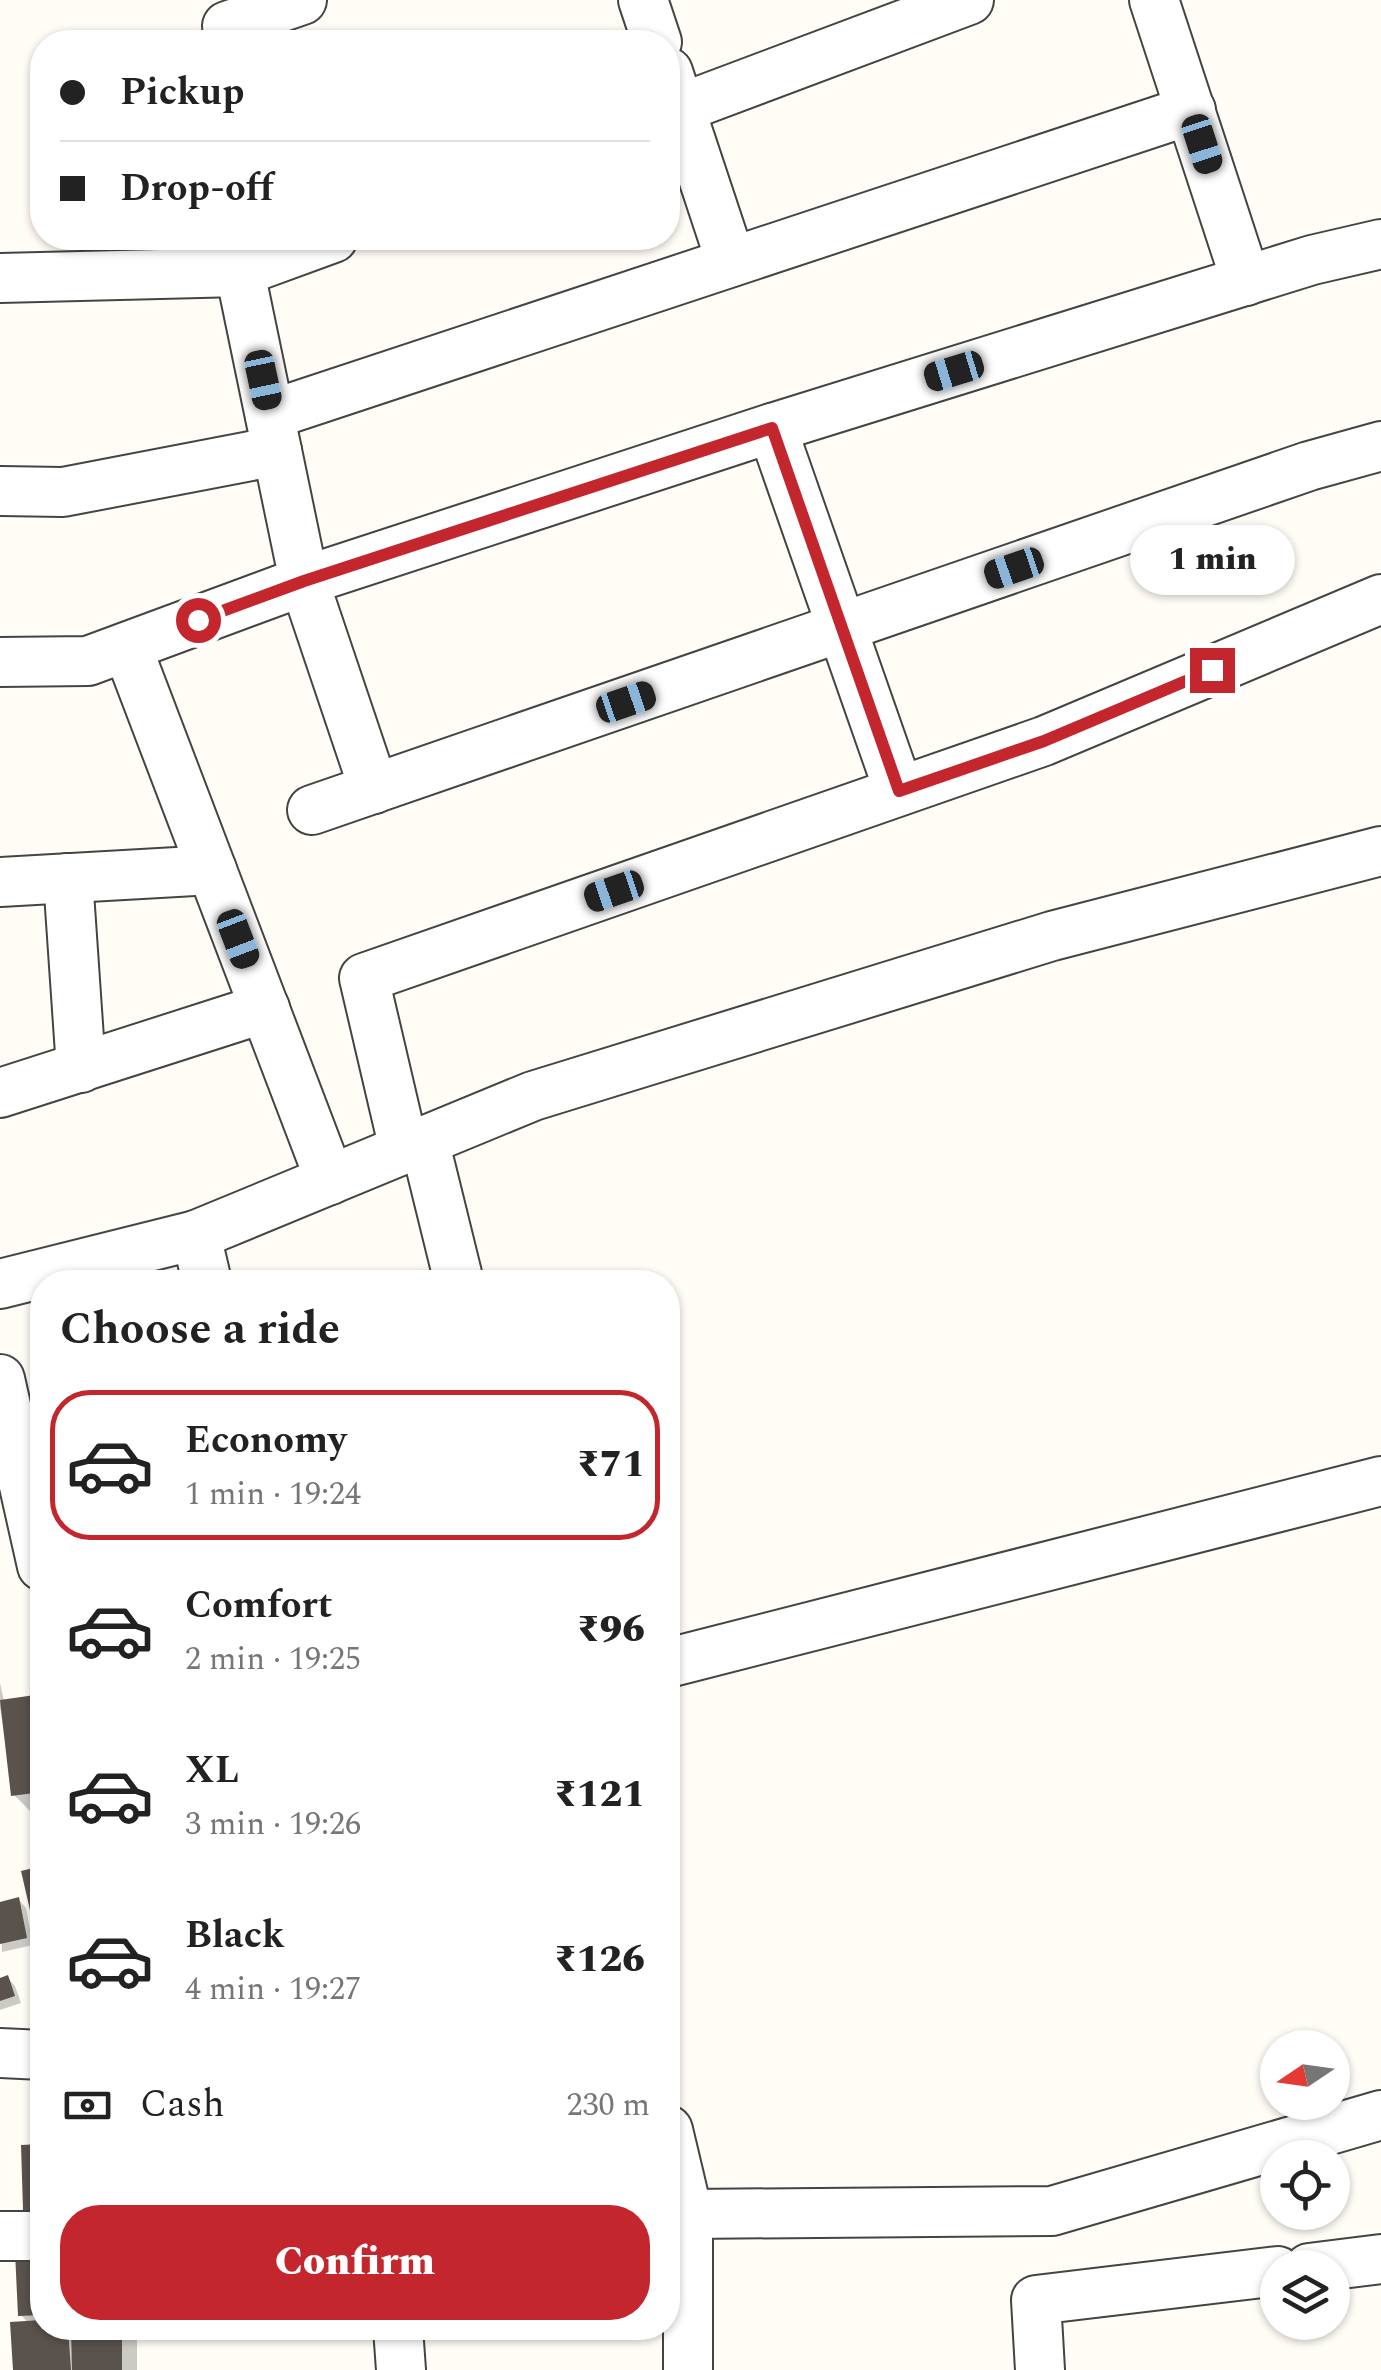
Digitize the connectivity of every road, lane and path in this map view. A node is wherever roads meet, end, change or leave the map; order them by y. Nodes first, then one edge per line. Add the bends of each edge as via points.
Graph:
1 (302, 0) edge
2 (642, 0) edge
3 (969, 0) edge
4 (1154, 0) edge
5 (227, 23) edge
6 (653, 30) edge
7 (680, 95) edge
8 (1191, 110) junction
9 (680, 120) edge
10 (1381, 244) edge
11 (268, 250) edge
12 (240, 255) edge
13 (732, 262) junction
14 (0, 278) edge
15 (1246, 281) junction
16 (772, 428) junction
17 (274, 433) junction
18 (1381, 446) edge
19 (0, 491) edge
20 (304, 581) junction
21 (1381, 599) edge
22 (842, 627) junction
23 (126, 646) junction
24 (0, 662) edge
25 (374, 789) junction
26 (899, 791) junction
27 (312, 810) dead end
28 (1381, 851) edge
29 (212, 870) junction
30 (68, 878) junction
31 (0, 882) edge
32 (265, 1008) junction
33 (81, 1068) junction
34 (0, 1093) edge
35 (414, 1145) junction
36 (330, 1180) junction
37 (196, 1235) junction
38 (56, 1270) edge
39 (204, 1270) edge
40 (455, 1270) edge
41 (30, 1276) edge
42 (0, 1284) edge
43 (0, 1380) edge
44 (1381, 1481) edge
45 (30, 1513) edge
46 (680, 1659) edge
47 (0, 2053) edge
48 (30, 2054) edge
49 (1381, 2114) edge
50 (680, 2180) edge
51 (688, 2214) junction
52 (0, 2236) edge
53 (30, 2236) edge
54 (1381, 2259) edge
55 (1350, 2263) edge
56 (1260, 2273) edge
57 (399, 2340) edge
58 (402, 2370) edge
59 (688, 2370) edge
60 (1040, 2370) edge

1 - 5 street
2 - 6 street
3 - 7 street
4 - 8 street
8 - 13 street
8 - 15 street
9 - 13 street
10 - 15 street
11 - 12 street
12 - 14 street
12 - 17 street
13 - 17 street
15 - 16 street
16 - 20 street
16 - 22 street
17 - 19 street via 62,492
17 - 20 street
18 - 22 street
20 - 23 street
20 - 25 street
21 - 26 street via 1044,741
22 - 25 street
22 - 26 street
23 - 24 street via 88,661
23 - 29 street
25 - 27 street
26 - 35 street via 364,978
28 - 35 street via 1014,948 533,1096
29 - 30 street
29 - 32 street
30 - 31 street
30 - 33 street
32 - 33 street
32 - 36 street
33 - 34 street
35 - 36 street
35 - 40 street
36 - 37 street
37 - 38 street
37 - 39 street
41 - 42 street
43 - 45 street
44 - 46 street
47 - 48 street
49 - 51 street via 1052,2211
50 - 51 street
51 - 59 street
52 - 53 street
54 - 55 street
56 - 60 street via 1036,2300
57 - 58 street

